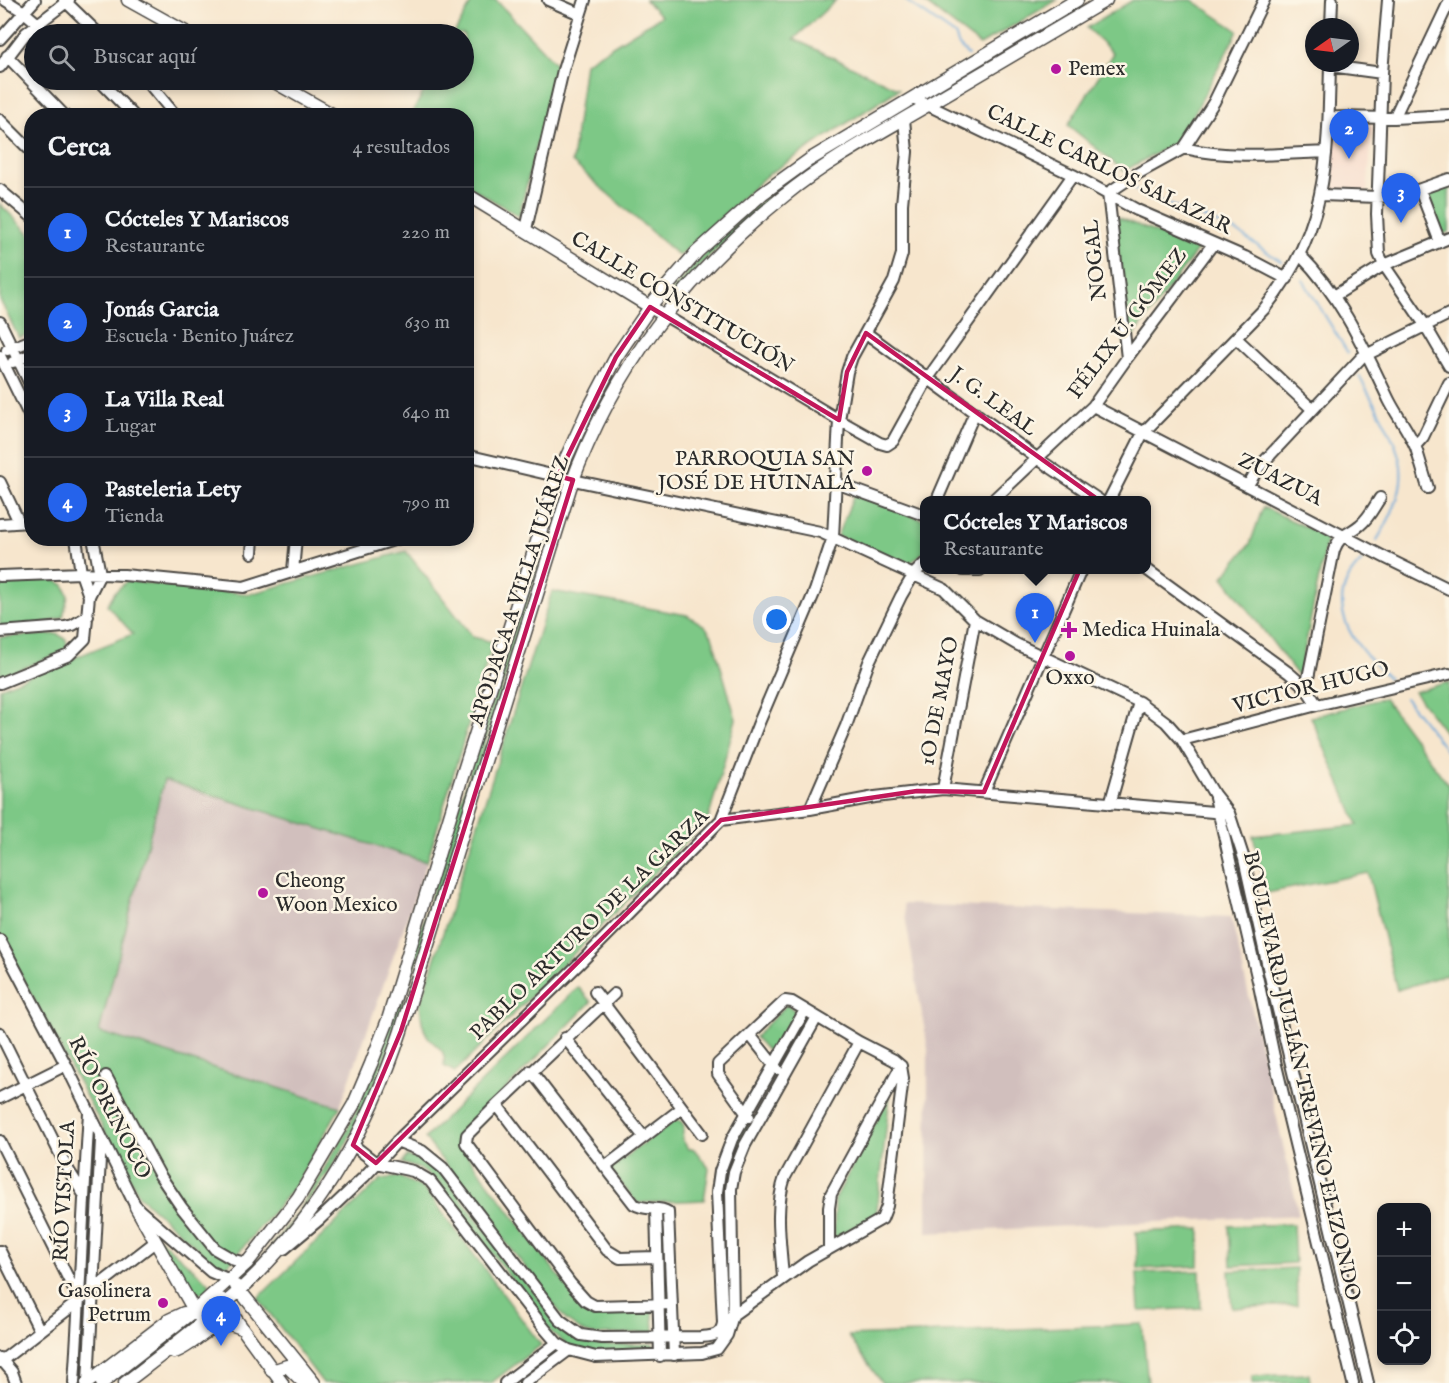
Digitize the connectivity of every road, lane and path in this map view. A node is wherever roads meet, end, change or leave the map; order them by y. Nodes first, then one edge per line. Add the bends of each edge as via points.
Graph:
1 (5, 0) edge
2 (35, 0) edge
3 (128, 0) edge
4 (548, 0) edge
5 (585, 0) edge
6 (1077, 0) edge
7 (1106, 0) edge
8 (1264, 0) edge
9 (1332, 0) edge
10 (1388, 0) edge
11 (66, 1) edge
12 (1449, 2) edge
13 (24, 12) junction
14 (580, 14) junction
15 (1331, 18) edge
16 (37, 23) joint
17 (89, 24) edge
18 (164, 24) edge
19 (24, 35) edge
20 (0, 39) edge
21 (7, 56) junction
22 (0, 67) edge
23 (1359, 69) edge
24 (1330, 72) edge
25 (1382, 73) junction
26 (24, 74) edge
27 (40, 90) edge
28 (109, 90) edge
29 (154, 90) edge
30 (289, 90) edge
31 (913, 98) junction
32 (928, 105) junction
33 (57, 108) edge
34 (126, 108) edge
35 (169, 108) edge
36 (321, 108) edge
37 (1449, 115) edge
38 (1329, 117) junction
39 (1382, 118) junction
40 (1394, 118) junction
41 (904, 119) junction
42 (0, 120) edge
43 (24, 144) edge
44 (1184, 148) junction
45 (1326, 152) junction
46 (1073, 175) junction
47 (1449, 179) edge
48 (0, 190) edge
49 (1420, 190) junction
50 (1111, 192) junction
51 (1321, 195) junction
52 (1378, 197) junction
53 (474, 199) edge
54 (24, 210) edge
55 (526, 229) junction
56 (1445, 240) edge
57 (1214, 244) junction
58 (1299, 258) junction
59 (1384, 265) junction
60 (1288, 277) junction
61 (1334, 296) junction
62 (650, 307) junction
63 (1449, 314) edge
64 (664, 315) junction
65 (0, 322) edge
66 (1425, 325) junction
67 (866, 333) junction
68 (1236, 338) junction
69 (24, 343) edge
70 (13, 348) junction
71 (1365, 355) junction
72 (2, 358) edge
73 (24, 358) edge
74 (1127, 358) junction
75 (19, 360) junction
76 (1449, 366) edge
77 (24, 371) edge
78 (928, 378) junction
79 (1449, 383) edge
80 (24, 404) edge
81 (1093, 406) junction
82 (1312, 409) junction
83 (975, 412) junction
84 (839, 420) junction
85 (1143, 433) junction
86 (1415, 446) junction
87 (474, 457) edge
88 (1038, 459) junction
89 (558, 476) junction
90 (573, 480) junction
91 (0, 482) edge
92 (836, 483) junction
93 (1248, 485) junction
94 (1428, 488) dead end
95 (939, 496) edge
96 (998, 496) edge
97 (1092, 496) edge
98 (1112, 496) edge
99 (1380, 498) dead end
100 (920, 514) edge
101 (0, 524) edge
102 (1343, 535) junction
103 (833, 537) junction
104 (77, 546) edge
105 (95, 546) edge
106 (252, 546) edge
107 (295, 546) edge
108 (374, 546) edge
109 (252, 553) dead end
110 (920, 569) edge
111 (293, 571) junction
112 (81, 573) junction
113 (1151, 573) edge
114 (100, 574) junction
115 (914, 574) junction
116 (1079, 574) edge
117 (0, 576) edge
118 (1449, 589) edge
119 (89, 596) junction
120 (88, 616) junction
121 (975, 620) junction
122 (0, 632) edge
123 (1043, 658) junction
124 (1449, 674) edge
125 (0, 683) edge
126 (1306, 688) junction
127 (1139, 702) junction
128 (1317, 705) junction
129 (1182, 740) junction
130 (943, 789) junction
131 (984, 792) junction
132 (1110, 804) junction
133 (810, 809) junction
134 (1223, 813) junction
135 (721, 820) junction
136 (0, 940) edge
137 (595, 992) dead end
138 (614, 994) dead end
139 (603, 1003) junction
140 (805, 1010) junction
141 (817, 1017) junction
142 (0, 1034) edge
143 (750, 1035) junction
144 (565, 1038) junction
145 (859, 1042) junction
146 (774, 1064) junction
147 (66, 1065) junction
148 (901, 1066) junction
149 (531, 1071) junction
150 (106, 1076) dead end
151 (782, 1077) junction
152 (25, 1086) junction
153 (0, 1098) edge
154 (497, 1105) junction
155 (682, 1108) junction
156 (89, 1110) junction
157 (746, 1113) junction
158 (755, 1126) junction
159 (702, 1134) dead end
160 (102, 1137) junction
161 (644, 1137) junction
162 (0, 1141) edge
163 (397, 1141) junction
164 (353, 1145) junction
165 (376, 1163) junction
166 (606, 1167) junction
167 (83, 1193) junction
168 (136, 1207) junction
169 (662, 1210) junction
170 (155, 1242) junction
171 (829, 1248) junction
172 (0, 1251) edge
173 (656, 1257) junction
174 (272, 1258) junction
175 (247, 1263) junction
176 (211, 1272) junction
177 (783, 1278) junction
178 (230, 1280) junction
179 (240, 1290) junction
180 (93, 1291) junction
181 (216, 1292) junction
182 (80, 1301) junction
183 (225, 1304) junction
184 (671, 1304) junction
185 (658, 1305) junction
186 (194, 1311) junction
187 (733, 1315) junction
188 (206, 1326) junction
189 (242, 1328) junction
190 (721, 1328) junction
191 (40, 1331) junction
192 (659, 1338) junction
193 (673, 1338) junction
194 (557, 1343) junction
195 (569, 1350) junction
196 (674, 1355) junction
197 (660, 1356) junction
198 (0, 1360) edge
199 (273, 1371) junction
200 (87, 1382) edge
201 (16, 1383) edge
202 (74, 1383) edge
203 (102, 1383) edge
204 (125, 1383) edge
205 (282, 1383) edge
206 (304, 1383) edge
207 (314, 1383) edge
208 (505, 1383) edge
209 (525, 1383) edge
210 (1353, 1383) edge
211 (1368, 1383) edge

1 - 13 street
2 - 13 street
3 - 18 main road
4 - 14 street
5 - 14 street
6 - 31 main road, APODACA A VILLA JUÁREZ
7 - 32 main road, APODACA A VILLA JUÁREZ
8 - 44 street via 1214,102
9 - 15 street
10 - 25 street
11 - 16 street
11 - 17 street
12 - 40 street
13 - 16 street
13 - 20 street
14 - 55 street via 562,70
19 - 21 street
21 - 22 street
21 - 26 street
23 - 25 street
24 - 38 street
25 - 39 street
27 - 33 street
28 - 34 street
29 - 35 street
30 - 36 main road
31 - 32 street, CALLE CARLOS SALAZAR
31 - 62 main road, APODACA A VILLA JUÁREZ via 809,160 762,194 697,252
32 - 41 main road, APODACA A VILLA JUÁREZ
32 - 46 street, CALLE CARLOS SALAZAR
37 - 40 street
38 - 39 street
38 - 45 street
39 - 40 street
39 - 52 street
41 - 64 main road, APODACA A VILLA JUÁREZ via 786,195 709,263
41 - 67 street via 907,152 902,254 894,281
42 - 43 street
44 - 45 street via 1234,155
44 - 50 street
45 - 51 street
46 - 50 street, CALLE CARLOS SALAZAR
46 - 78 street
47 - 49 street
48 - 54 street
49 - 52 street
49 - 56 street
50 - 57 street, CALLE CARLOS SALAZAR via 1137,210
50 - 74 street, NOGAL
51 - 52 street
51 - 58 street
52 - 59 street via 1380,254
53 - 55 main road, CALLE CONSTITUCIÓN
55 - 62 main road, CALLE CONSTITUCIÓN
56 - 59 street
57 - 60 street, CALLE CARLOS SALAZAR
57 - 74 street, FÉLIX U. GÓMEZ
58 - 60 street
58 - 61 street via 1315,270
59 - 61 street
59 - 66 street
60 - 68 street
61 - 71 street
62 - 64 main road, CALLE CONSTITUCIÓN
62 - 89 main road, APODACA A VILLA JUÁREZ via 616,357
63 - 66 street
64 - 84 street, CALLE CONSTITUCIÓN
64 - 90 main road, APODACA A VILLA JUÁREZ via 630,363
65 - 70 street
66 - 71 street
66 - 76 street
67 - 78 street, J. G. LEAL
67 - 84 street via 847,372
68 - 82 street
68 - 85 street
69 - 70 street
70 - 72 street
70 - 75 street
71 - 82 street
71 - 86 street
72 - 75 street
72 - 80 street
73 - 75 street
74 - 81 street, FÉLIX U. GÓMEZ
75 - 77 street
78 - 83 street, J. G. LEAL
78 - 84 street, CALLE CONSTITUCIÓN via 893,441 887,445
79 - 86 street
81 - 85 street, ZUAZUA
81 - 88 street, FÉLIX U. GÓMEZ
82 - 93 street via 1259,467
83 - 88 street, J. G. LEAL
83 - 95 street
84 - 92 street
85 - 93 street, ZUAZUA
85 - 98 street
86 - 94 street
87 - 89 street
88 - 96 street, FÉLIX U. GÓMEZ
88 - 97 street, J. G. LEAL
89 - 90 street
89 - 175 main road, APODACA A VILLA JUÁREZ via 371,1064 354,1104 298,1198
90 - 103 street via 797,526
90 - 164 main road, APODACA A VILLA JUÁREZ via 388,1069
91 - 101 street via 24,522
92 - 100 street
92 - 103 street
93 - 102 street, ZUAZUA
99 - 102 street via 1367,519
102 - 118 street, ZUAZUA
102 - 126 street via 1334,550
103 - 115 street
103 - 135 street via 815,591
104 - 112 street
105 - 114 street
106 - 109 street
107 - 111 street
108 - 111 street
110 - 115 street
111 - 114 street via 244,587
112 - 114 street
112 - 117 street
112 - 119 street
113 - 126 street
114 - 119 street
115 - 121 street via 944,589
115 - 133 street via 868,662 846,726
116 - 123 street
119 - 120 street
120 - 122 street via 65,627
120 - 125 street via 85,639 73,652
121 - 123 street
121 - 130 street, 1O DE MAYO
123 - 127 street
123 - 131 street
124 - 128 street, VICTOR HUGO
126 - 128 street
127 - 129 street
127 - 132 street
128 - 129 street, VICTOR HUGO
129 - 134 street
130 - 131 street, PABLO ARTURO DE LA GARZA
130 - 133 street, PABLO ARTURO DE LA GARZA
131 - 132 street, PABLO ARTURO DE LA GARZA
132 - 134 street, PABLO ARTURO DE LA GARZA
133 - 135 street, PABLO ARTURO DE LA GARZA
134 - 210 street, BOULEVARD JULIÁN TREVIÑO ELIZONDO via 1274,1058
134 - 211 street, BOULEVARD JULIÁN TREVIÑO ELIZONDO via 1244,859
135 - 163 street, PABLO ARTURO DE LA GARZA
136 - 147 street, RÍO ORINOCO
137 - 139 street
138 - 139 street
139 - 144 street
139 - 155 street
140 - 141 street
140 - 143 street via 785,1001
140 - 146 street
141 - 145 street
141 - 151 street
142 - 152 street
143 - 146 street
143 - 157 street via 716,1069
144 - 149 street
144 - 161 street
145 - 148 street
145 - 177 street via 781,1188
146 - 151 street
146 - 157 street
147 - 152 street
147 - 156 street, RÍO ORINOCO
148 - 171 street via 831,1194
148 - 171 street via 903,1078 885,1214 877,1224
149 - 154 street
149 - 166 street
150 - 175 street via 182,1208 215,1249
151 - 158 street
152 - 153 street
152 - 167 street
154 - 173 street via 607,1250 620,1258
154 - 185 street via 467,1135 467,1146 586,1301 602,1307
155 - 159 street
155 - 161 street
156 - 160 street, RÍO ORINOCO
156 - 167 street, RÍO VISTOLA
157 - 158 street
157 - 190 street via 724,1156 717,1183
158 - 187 street via 738,1159 731,1189
160 - 168 street, RÍO ORINOCO
160 - 180 street, RÍO VISTOLA
161 - 166 street
162 - 182 street
163 - 165 street, PABLO ARTURO DE LA GARZA
163 - 192 street via 422,1151 443,1168 566,1326 589,1337
164 - 165 street
164 - 174 main road, APODACA A VILLA JUÁREZ via 317,1202
165 - 174 street, PABLO ARTURO DE LA GARZA via 320,1219
165 - 194 street via 413,1171 430,1181
166 - 169 street via 634,1204 647,1210
167 - 182 street, RÍO VISTOLA
168 - 170 main road
168 - 176 street, RÍO ORINOCO
169 - 173 street
169 - 184 street
170 - 180 street
170 - 186 main road
171 - 177 street
172 - 191 street
173 - 185 street
174 - 179 main road, APODACA A VILLA JUÁREZ
175 - 178 main road, APODACA A VILLA JUÁREZ
176 - 178 street, RÍO ORINOCO
176 - 181 street
177 - 187 street
178 - 179 main road
178 - 181 main road, APODACA A VILLA JUÁREZ
179 - 183 main road, APODACA A VILLA JUÁREZ
179 - 207 main road
180 - 182 street
180 - 200 street, RÍO VISTOLA
181 - 183 main road
181 - 186 main road, APODACA A VILLA JUÁREZ
182 - 191 street
182 - 202 street, RÍO VISTOLA
183 - 188 main road, APODACA A VILLA JUÁREZ
183 - 189 main road
184 - 185 street
184 - 193 street
185 - 192 street
186 - 188 main road
186 - 200 main road via 168,1320
186 - 203 main road, APODACA A VILLA JUÁREZ
187 - 190 street
187 - 196 street via 719,1346 708,1353
188 - 189 main road via 223,1323
188 - 204 main road, APODACA A VILLA JUÁREZ
189 - 199 main road
190 - 193 street via 700,1337
191 - 198 street
192 - 193 street
192 - 197 street
193 - 196 street
194 - 195 street
194 - 208 street
195 - 197 street via 596,1357
195 - 209 street
196 - 197 street
198 - 201 street
199 - 205 main road
199 - 206 main road via 287,1366

